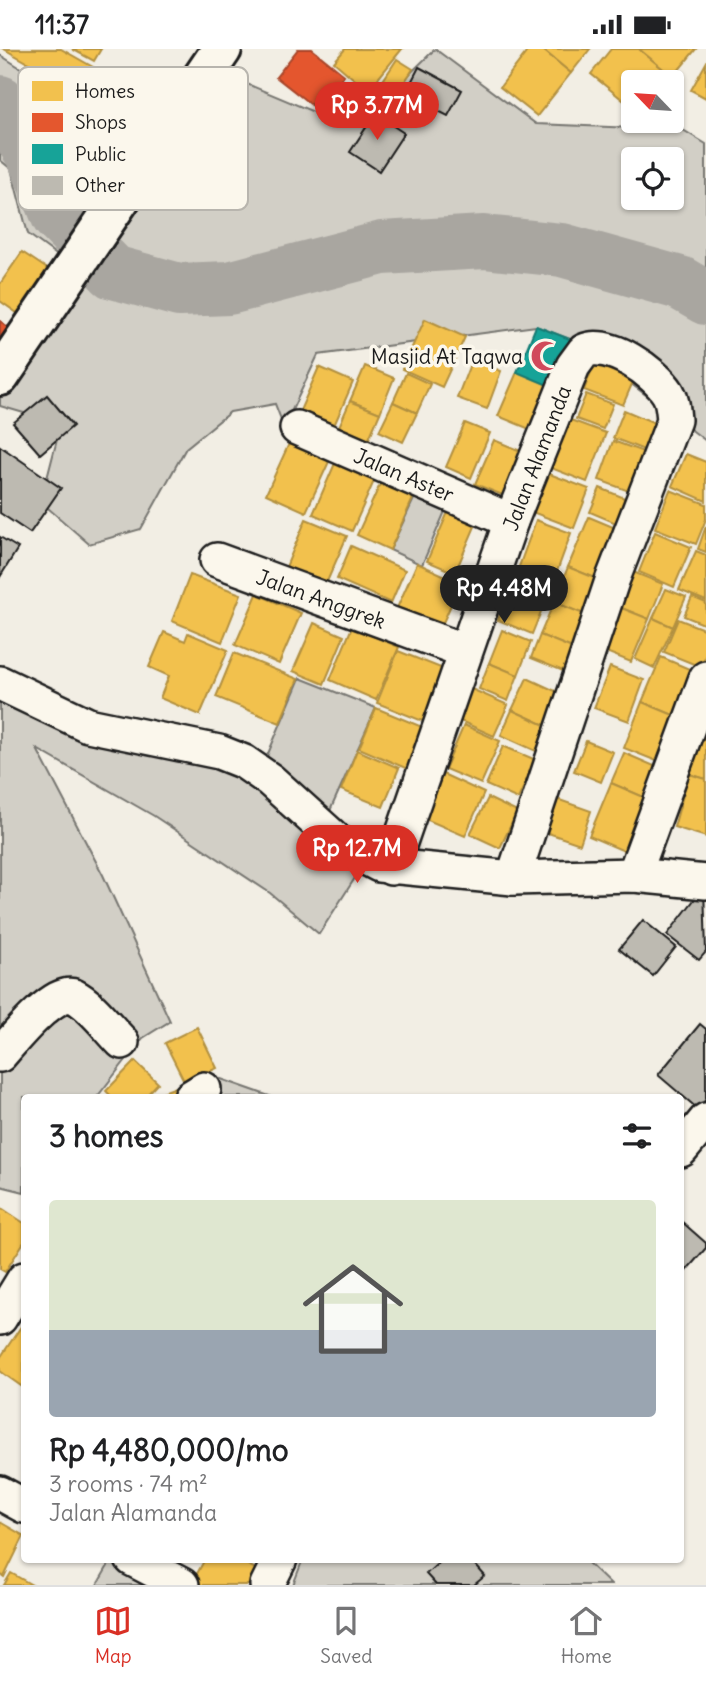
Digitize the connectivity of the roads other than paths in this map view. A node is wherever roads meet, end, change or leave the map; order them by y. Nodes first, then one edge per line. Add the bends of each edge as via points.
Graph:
1 (222, 49) edge
2 (210, 67) edge
3 (112, 210) edge
4 (0, 376) edge
5 (297, 428) dead end
6 (511, 521) junction
7 (217, 560) dead end
8 (466, 651) junction
9 (706, 677) edge
10 (0, 684) edge
11 (391, 868) junction
12 (634, 875) junction
13 (513, 878) junction
14 (706, 881) edge
15 (122, 1042) dead end
16 (0, 1055) edge
17 (706, 1120) edge
18 (684, 1146) edge
19 (21, 1284) edge
20 (0, 1318) edge
21 (0, 1493) edge
22 (21, 1504) edge
23 (140, 1563) edge
24 (278, 1563) edge
25 (182, 1585) edge
26 (267, 1585) edge

1 - 2 street
3 - 4 street
5 - 6 street, Jalan Aster
6 - 8 street, Jalan Alamanda
6 - 13 street, Jalan Alamanda via 573,366 584,351 602,349 630,361 668,393 674,420 612,581
7 - 8 street, Jalan Anggrek
8 - 11 street, Jalan Alamanda
9 - 12 street
10 - 11 street via 88,725 244,762 344,846
11 - 13 street
12 - 13 street
12 - 14 street
15 - 16 street via 84,1003 64,995 52,1001
17 - 18 street
19 - 20 street
21 - 22 street
23 - 25 street
24 - 26 street

